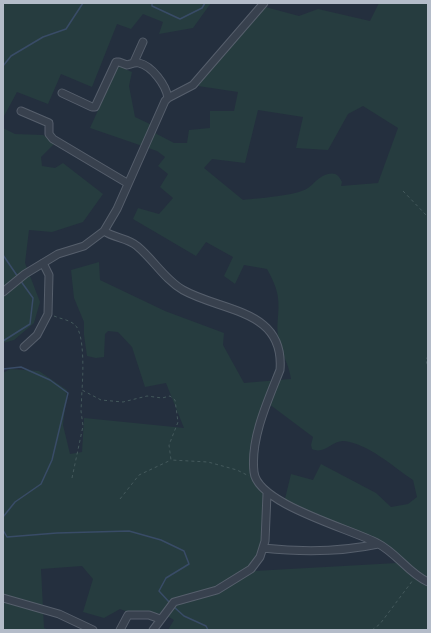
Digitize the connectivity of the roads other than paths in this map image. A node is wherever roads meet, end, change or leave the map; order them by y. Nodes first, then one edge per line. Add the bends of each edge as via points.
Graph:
1 (264, 3) edge
2 (143, 42) dead end
3 (134, 62) junction
4 (62, 93) dead end
5 (168, 98) junction
6 (21, 111) dead end
7 (127, 183) junction
8 (104, 231) junction
9 (43, 263) junction
10 (3, 292) edge
11 (24, 347) dead end
12 (268, 494) junction
13 (378, 544) junction
14 (263, 548) junction
15 (428, 582) edge
16 (3, 598) edge
17 (160, 619) junction
18 (93, 630) edge
19 (120, 630) edge
20 (153, 630) edge

1 - 5 street via 193,85
2 - 3 street
3 - 4 street via 127,65 116,62 95,107
3 - 5 street via 143,65 164,84
5 - 7 street
6 - 7 street via 49,123 49,134 52,139
7 - 8 street
8 - 9 street via 84,246 58,254
8 - 12 street via 136,246 184,290 247,315 270,330 276,341 280,370 259,424 254,467 257,480
9 - 10 street
9 - 11 street via 49,275 48,314 37,335
12 - 13 street via 302,512
12 - 14 street
13 - 14 street via 317,550
13 - 15 street via 416,577
14 - 17 street via 251,569 205,594 174,602
16 - 18 street via 59,614
17 - 19 street via 149,615 128,615
17 - 20 street

